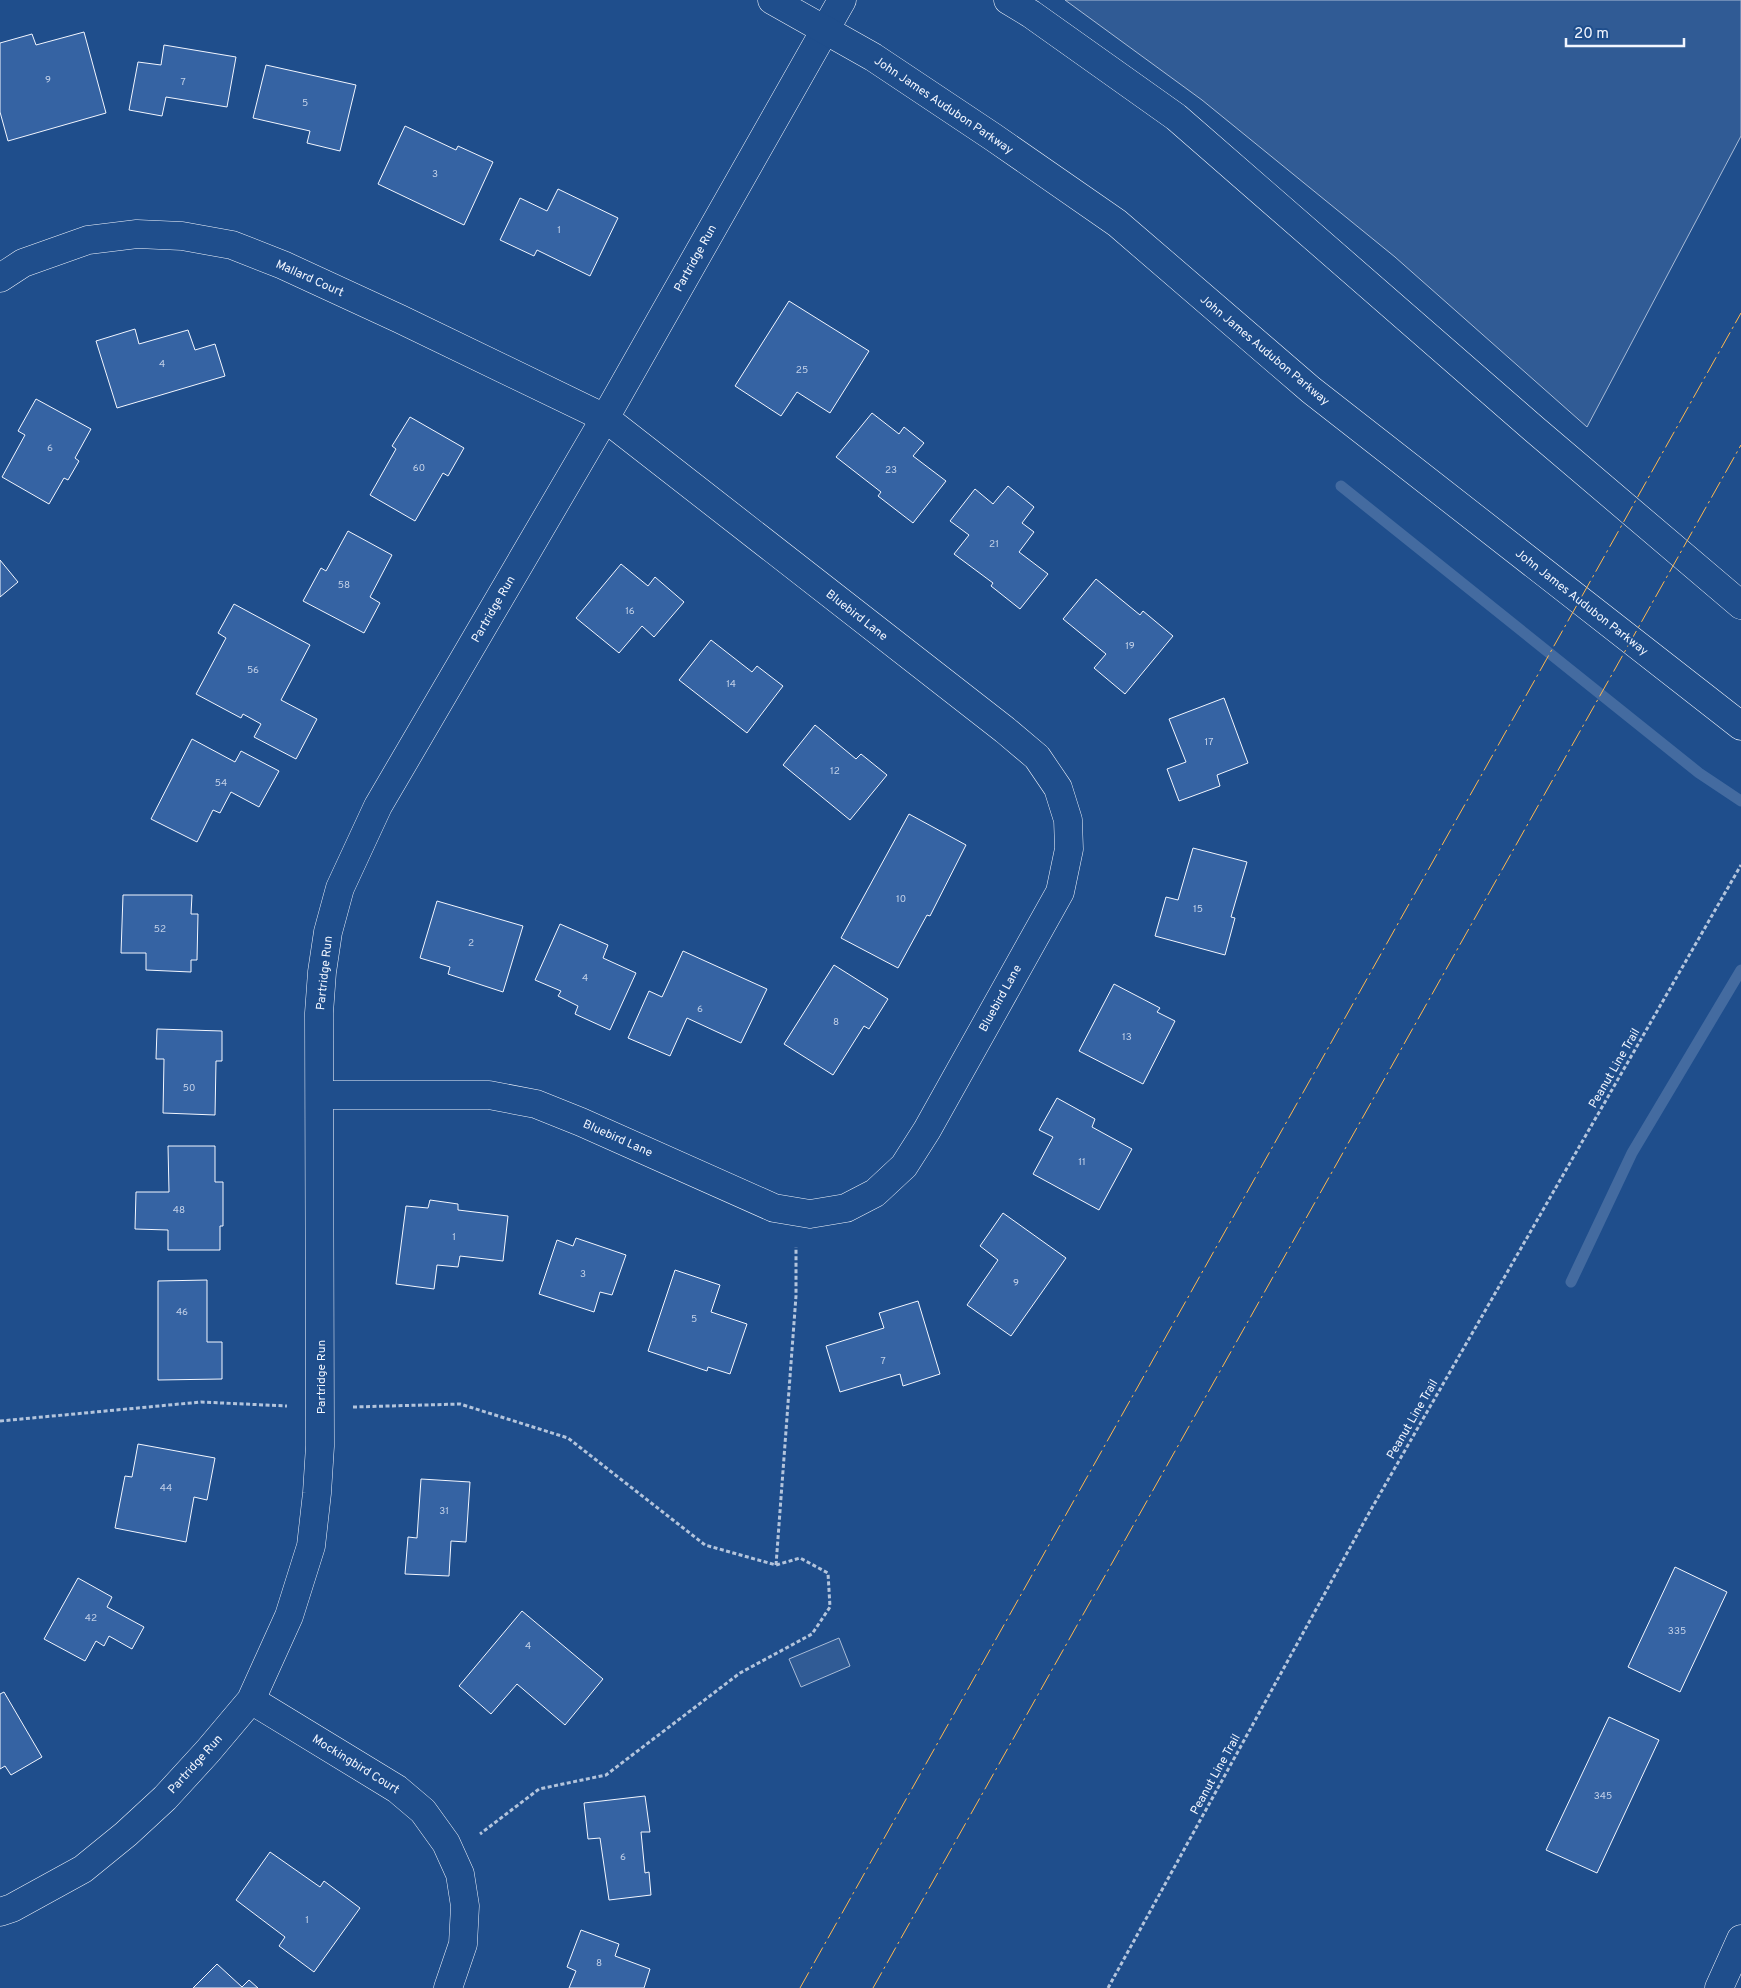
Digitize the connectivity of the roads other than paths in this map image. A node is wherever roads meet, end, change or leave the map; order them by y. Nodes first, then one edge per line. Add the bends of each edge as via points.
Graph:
1 (772, 0) edge
2 (842, 0) edge
3 (1008, 0) edge
4 (825, 30) junction
5 (0, 278) edge
6 (605, 418) junction
7 (1741, 604) edge
8 (1741, 726) edge
9 (321, 1096) junction
10 (251, 1700) junction
11 (0, 1912) edge
12 (1741, 1939) edge
13 (448, 1988) edge
14 (1719, 1988) edge

1 - 4 street, John James Audubon Parkway
2 - 4 street, Partridge Run
3 - 7 street via 1176,117 1534,429
4 - 6 street, Partridge Run
4 - 8 street, John James Audubon Parkway via 873,57 993,136 1117,223 1311,390
5 - 6 street, Mallard Court via 23,263 88,240 146,234 182,236 232,245 400,319
6 - 9 street, Partridge Run via 378,806 340,888 328,932 322,972 319,1013
6 - 9 street, Bluebird Lane via 1037,757 1058,788 1068,820 1069,849 1060,892 904,1166 875,1193 846,1208 810,1214 774,1208 536,1104 489,1095
9 - 10 street, Partridge Run via 321,1408 311,1546 289,1616
10 - 11 street, Partridge Run via 165,1798 126,1834 83,1869
10 - 13 street, Mockingbird Court via 397,1789 423,1811 446,1842 460,1874 465,1906 463,1944
12 - 14 street

